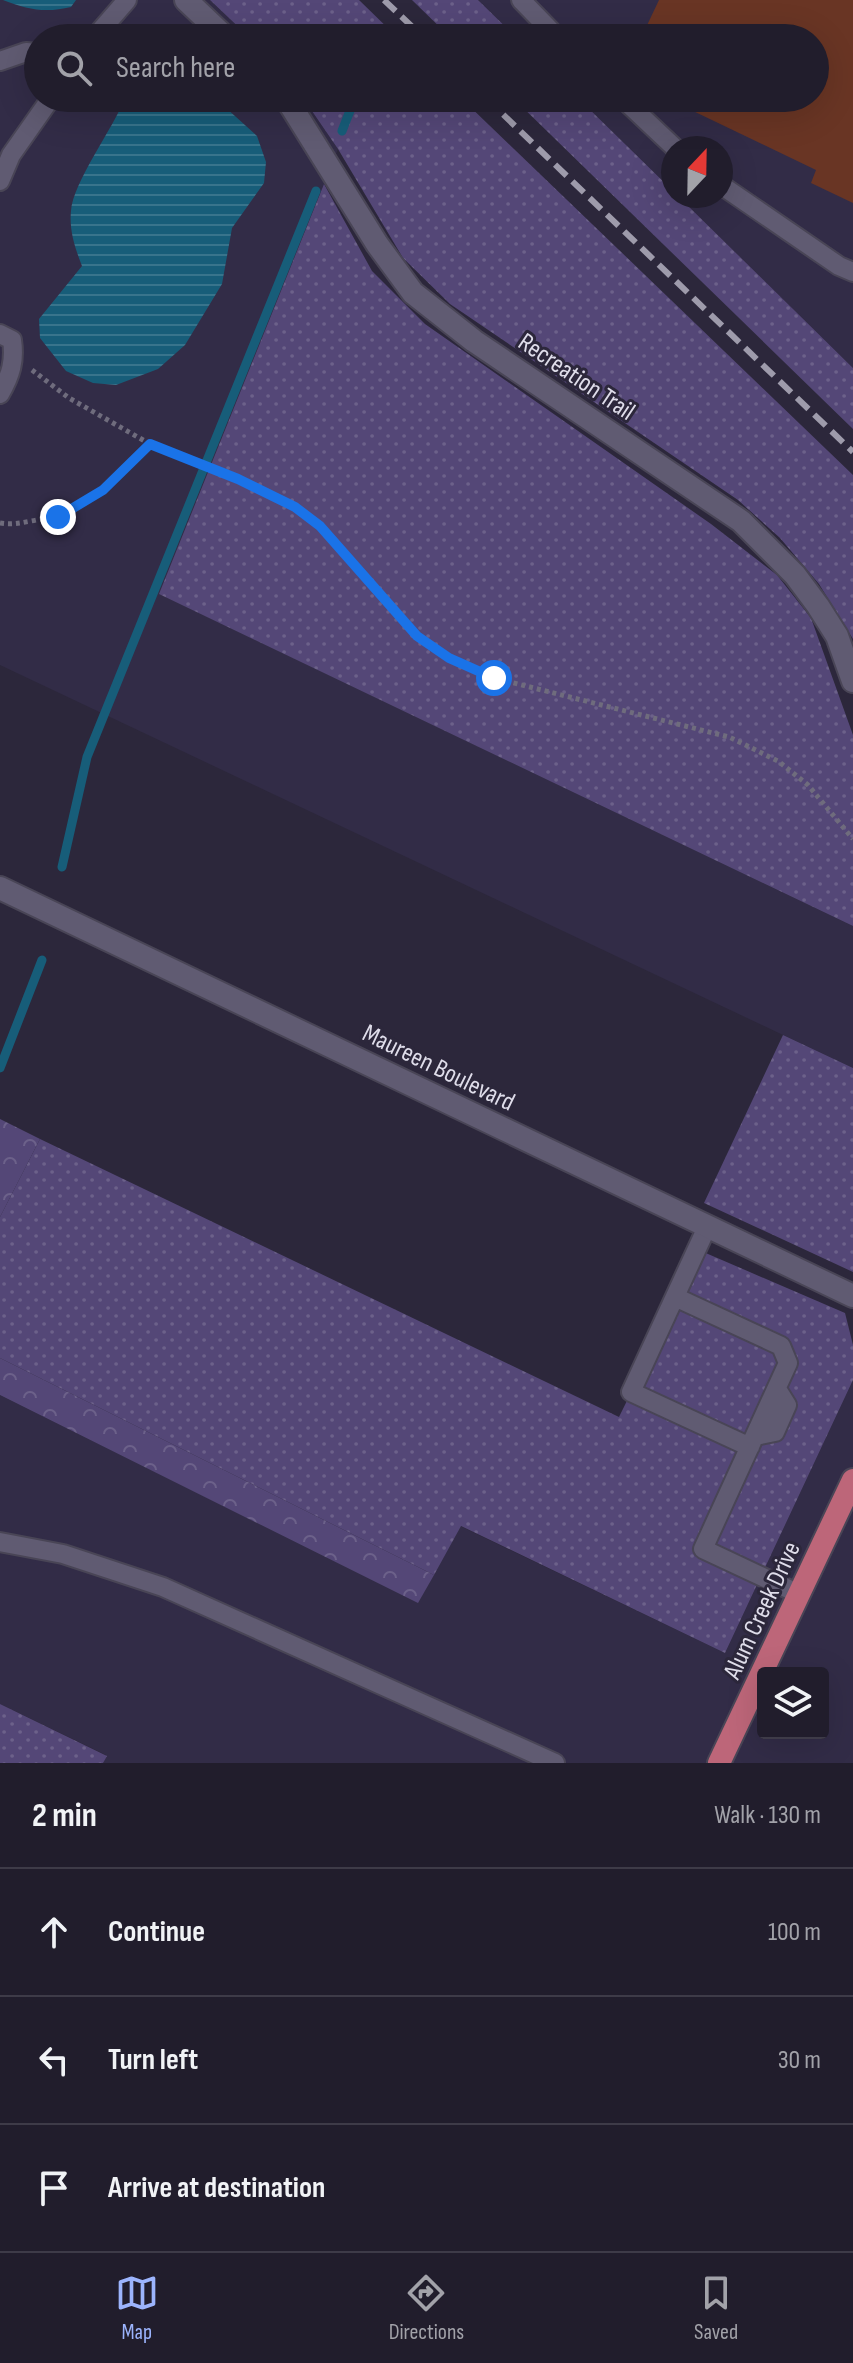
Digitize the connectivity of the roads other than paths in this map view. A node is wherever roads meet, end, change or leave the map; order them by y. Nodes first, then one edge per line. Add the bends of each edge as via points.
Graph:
1 (127, 0) edge
2 (186, 0) edge
3 (521, 0) edge
4 (106, 24) edge
5 (211, 24) edge
6 (544, 24) edge
7 (24, 53) edge
8 (0, 61) edge
9 (39, 112) edge
10 (295, 112) edge
11 (637, 112) edge
12 (662, 136) edge
13 (6, 151) edge
14 (0, 181) edge
15 (733, 193) edge
16 (853, 272) edge
17 (0, 334) edge
18 (0, 394) edge
19 (853, 681) edge
20 (0, 888) edge
21 (707, 1227) junction
22 (853, 1296) edge
23 (675, 1297) junction
24 (752, 1441) junction
25 (853, 1480) edge
26 (0, 1542) edge
27 (799, 1594) junction
28 (547, 1761) edge
29 (719, 1763) edge

1 - 4 lane
2 - 5 street
3 - 6 lane
7 - 8 lane
9 - 13 lane
10 - 19 street, Recreation Trail via 413,293 474,341 741,521 818,606 837,636
11 - 12 lane
13 - 14 lane
15 - 16 lane
17 - 18 lane via 12,340 15,358
20 - 21 street, Maureen Boulevard
21 - 22 street, Maureen Boulevard
21 - 23 lane
23 - 24 lane via 781,1346 788,1363
23 - 24 lane via 631,1392
24 - 27 lane via 703,1549
25 - 27 main road, Alum Creek Drive
26 - 28 lane via 63,1554 163,1587
27 - 29 main road, Alum Creek Drive

